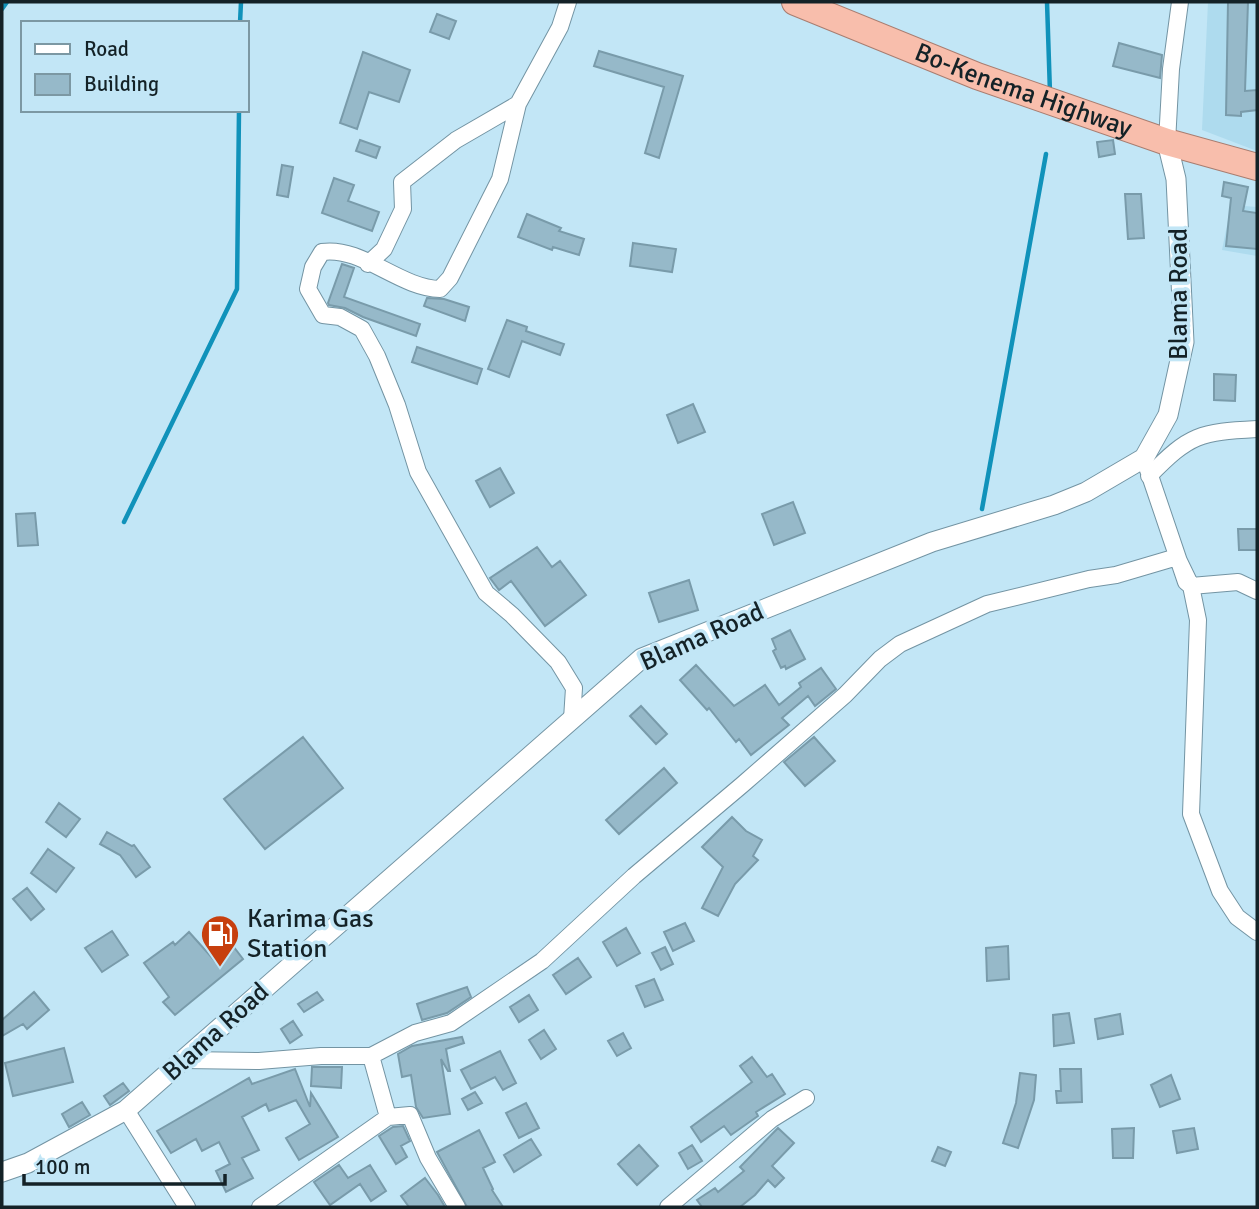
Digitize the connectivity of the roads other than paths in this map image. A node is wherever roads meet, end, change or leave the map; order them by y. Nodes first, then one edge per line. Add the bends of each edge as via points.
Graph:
1 (568, 2) edge
2 (795, 2) edge
3 (1180, 2) edge
4 (518, 104) junction
5 (1167, 142) junction
6 (1257, 167) edge
7 (368, 264) junction
8 (1257, 429) edge
9 (1147, 467) junction
10 (1177, 557) junction
11 (1191, 586) junction
12 (1257, 591) edge
13 (572, 719) junction
14 (1257, 932) edge
15 (371, 1056) junction
16 (184, 1060) junction
17 (806, 1098) dead end
18 (126, 1110) junction
19 (388, 1117) junction
20 (2, 1172) edge
21 (187, 1207) edge
22 (260, 1207) edge
23 (457, 1207) edge
24 (668, 1207) edge

1 - 4 street via 560,27
2 - 5 highway, Bo-Kenema Highway via 977,76
3 - 5 street
4 - 7 street via 456,140 402,181 403,209 384,249
4 - 7 street via 500,179 450,278 440,289 424,288
5 - 6 highway, Bo-Kenema Highway
5 - 9 street, Blama Road via 1176,179 1184,342 1168,415
7 - 13 street via 334,250 322,252 313,267 308,289 311,297 323,315 340,317 362,329 397,405 418,472 486,593 558,662 574,688
8 - 9 street via 1203,435
9 - 10 street
9 - 13 street, Blama Road via 1018,516 932,542 642,658
10 - 11 street
10 - 15 street via 987,604 900,644 542,961 452,1023 415,1033
11 - 12 street via 1238,582
11 - 14 street via 1198,620 1191,814 1220,891 1237,917
13 - 16 street, Blama Road
15 - 16 street
15 - 19 street
16 - 18 street, Blama Road
17 - 24 street via 772,1119
18 - 20 street, Blama Road via 28,1163
18 - 21 street
19 - 22 street
19 - 23 street via 410,1115 428,1158

